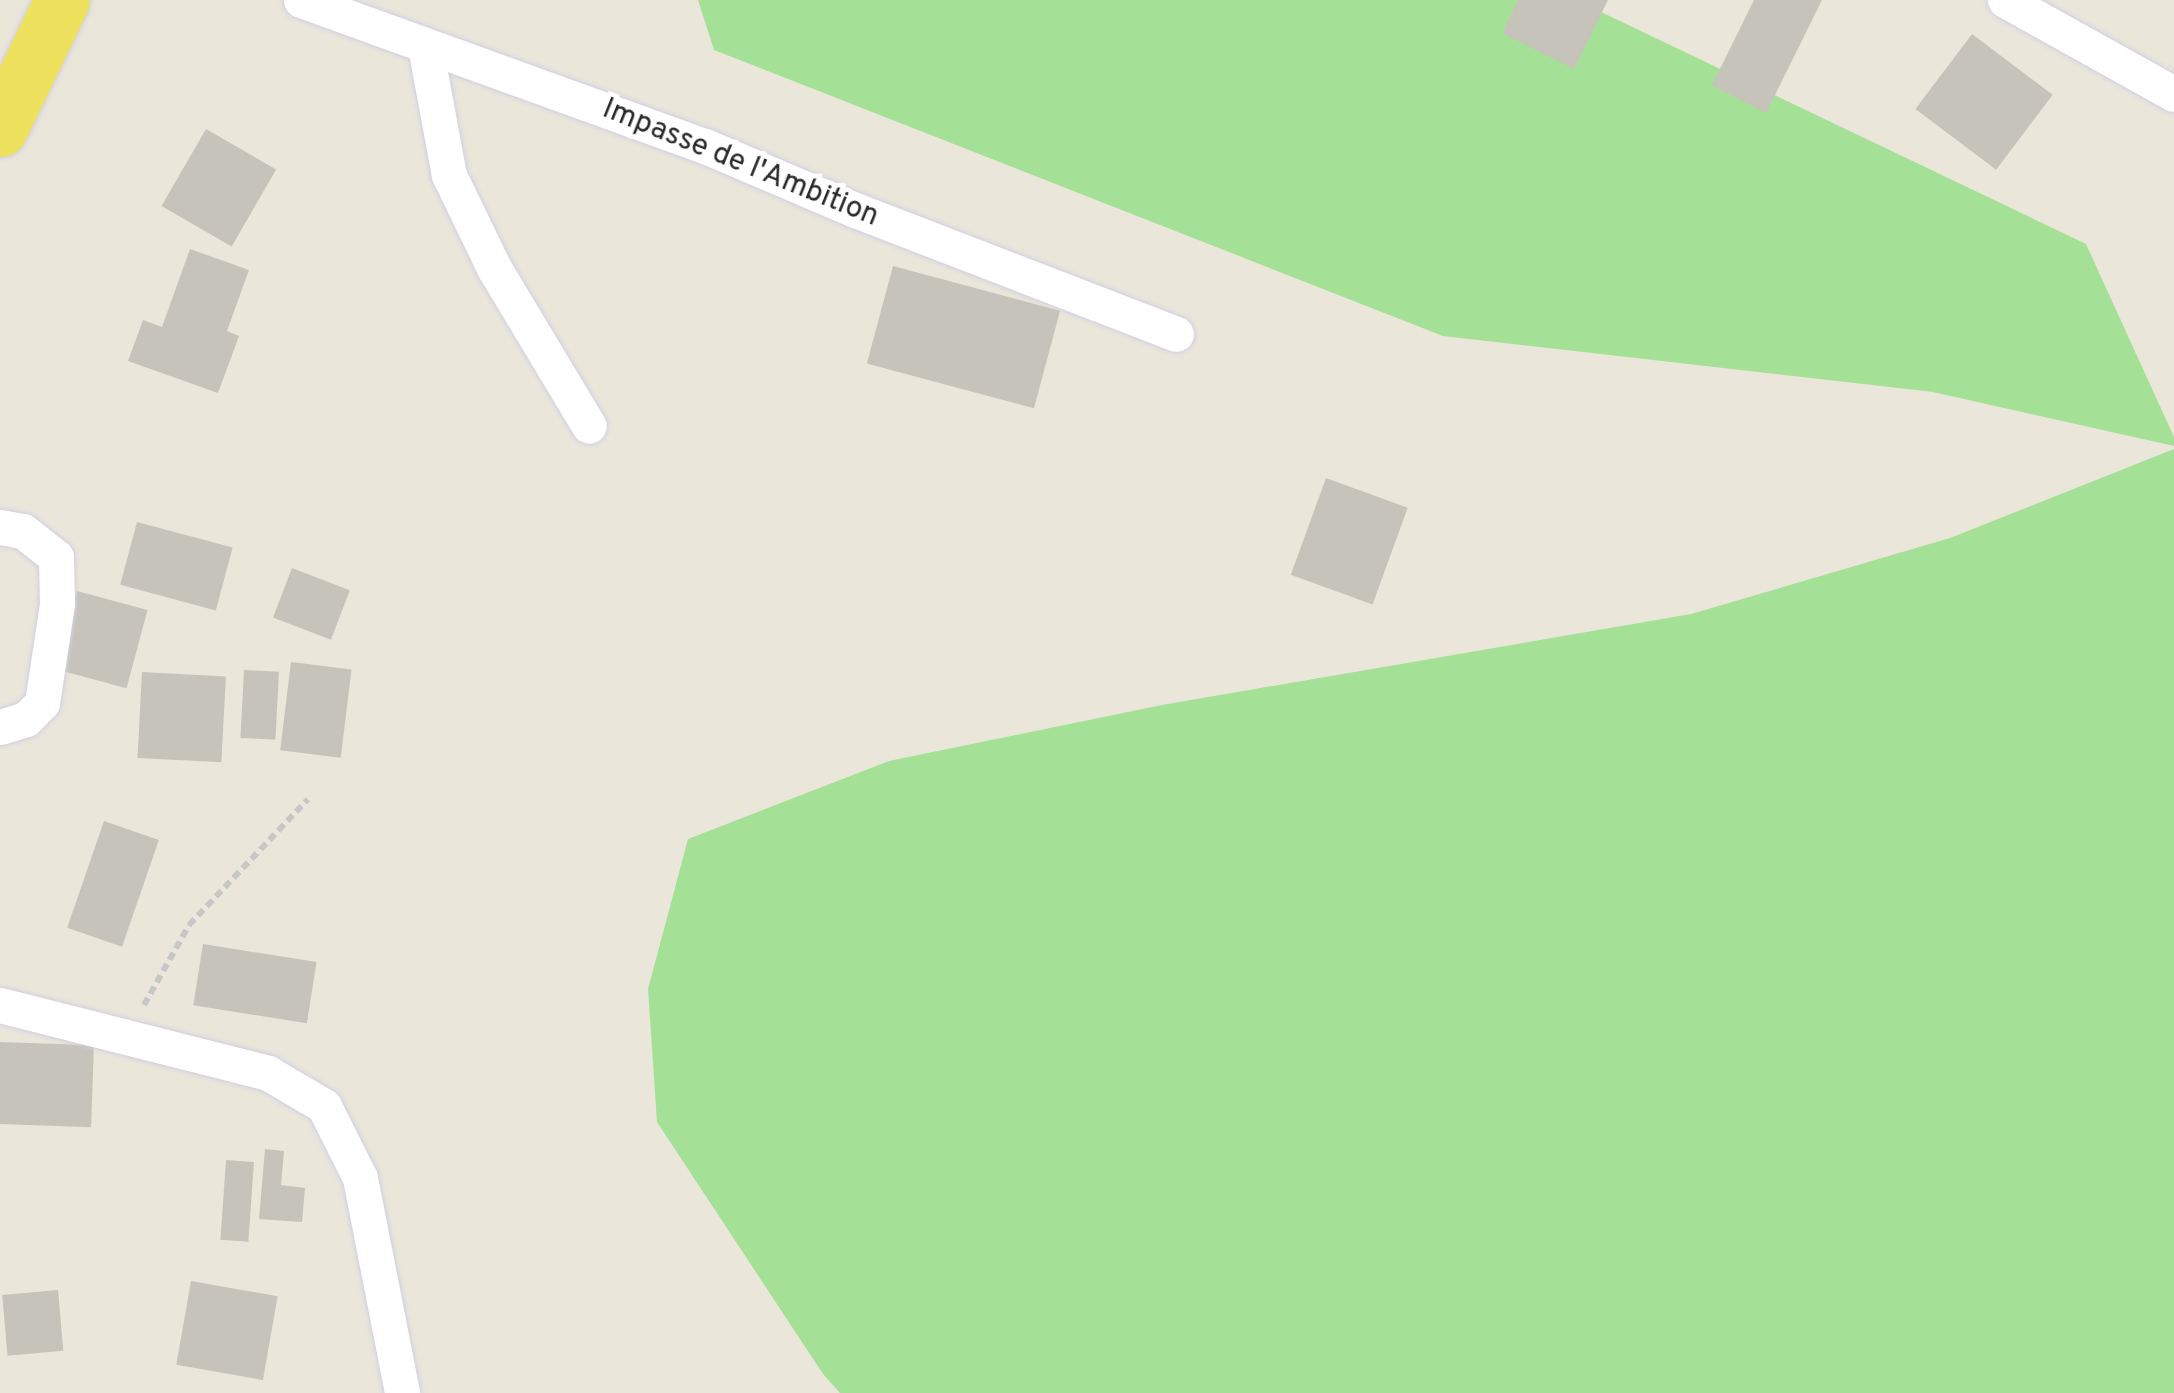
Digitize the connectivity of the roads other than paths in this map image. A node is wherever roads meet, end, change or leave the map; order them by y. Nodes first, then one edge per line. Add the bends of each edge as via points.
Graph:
1 (62, 0) edge
2 (301, 0) edge
3 (2005, 0) edge
4 (425, 46) junction
5 (2174, 94) edge
6 (0, 128) edge
7 (1176, 334) dead end
8 (589, 426) dead end
9 (0, 527) edge
10 (0, 727) edge
11 (0, 1005) edge
12 (402, 1393) edge

1 - 6 main road
2 - 4 street, Impasse de l'Ambition
3 - 5 street
4 - 7 street, Impasse de l'Ambition via 705,146
4 - 8 street via 449,175 494,268
9 - 10 street via 24,531 56,557 57,604 42,703 26,719
11 - 12 street via 268,1074 324,1106 360,1178

